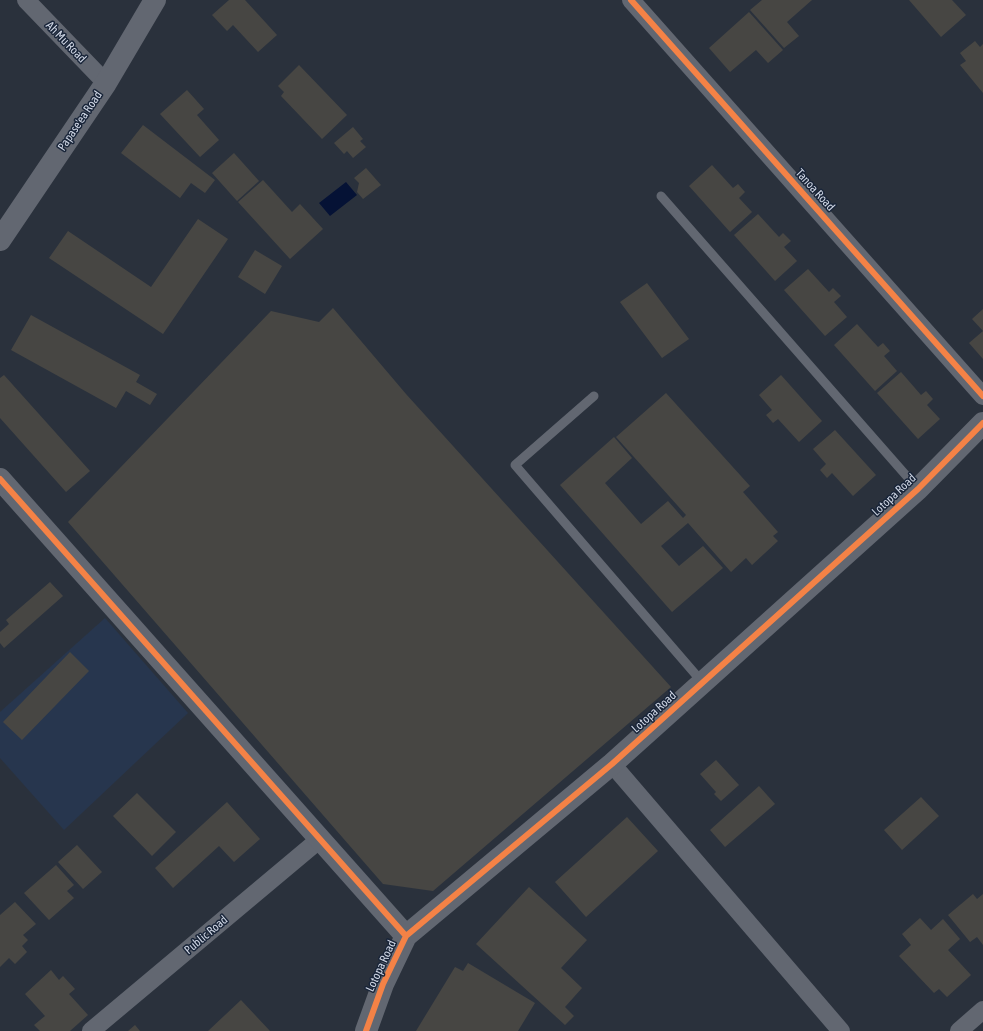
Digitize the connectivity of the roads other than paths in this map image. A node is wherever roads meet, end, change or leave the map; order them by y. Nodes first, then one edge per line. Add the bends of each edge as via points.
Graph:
1 (26, 0) edge
2 (155, 0) edge
3 (631, 0) edge
4 (106, 83) junction
5 (661, 196) dead end
6 (0, 240) edge
7 (594, 396) dead end
8 (983, 396) edge
9 (983, 423) edge
10 (0, 479) edge
11 (918, 489) junction
12 (703, 683) junction
13 (612, 764) junction
14 (320, 839) junction
15 (406, 936) junction
16 (983, 1010) edge
17 (91, 1031) edge
18 (366, 1031) edge
19 (842, 1031) edge
20 (959, 1031) edge

1 - 4 street, Ah Mu Road
2 - 4 street, Papase'ea Road
3 - 8 street, Tanoa Road
4 - 6 street, Papase'ea Road
5 - 11 lane
7 - 12 lane via 515,465
9 - 11 street, Lotopa Road
10 - 14 street
11 - 12 street, Lotopa Road
12 - 13 street, Lotopa Road
13 - 15 street, Lotopa Road
13 - 19 street
14 - 15 street
14 - 17 street, Public Road
15 - 18 street, Lotopa Road via 382,984
16 - 20 street

